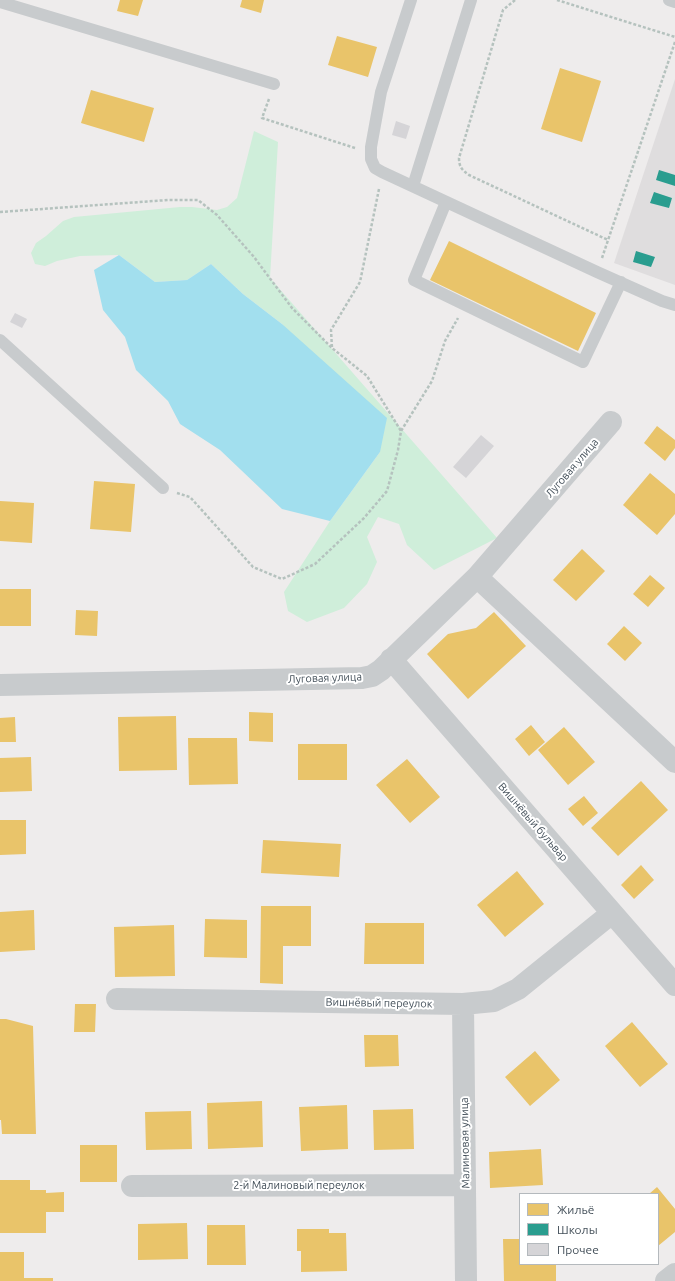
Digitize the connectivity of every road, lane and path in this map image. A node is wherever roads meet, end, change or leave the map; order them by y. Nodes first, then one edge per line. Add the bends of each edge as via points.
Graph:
1 (411, 0) edge
2 (471, 0) edge
3 (515, 0) edge
4 (557, 0) edge
5 (669, 0) edge
6 (0, 2) edge
7 (675, 2) edge
8 (675, 38) edge
9 (675, 42) edge
10 (274, 84) dead end
11 (262, 118) dead end
12 (371, 152) junction
13 (382, 172) junction
14 (413, 186) junction
15 (446, 202) junction
16 (0, 212) edge
17 (621, 282) junction
18 (465, 304) junction
19 (675, 305) edge
20 (0, 340) edge
21 (332, 348) junction
22 (612, 422) dead end
23 (401, 431) junction
24 (163, 488) joint
25 (477, 577) junction
26 (391, 659) junction
27 (0, 685) edge
28 (675, 762) edge
29 (612, 913) junction
30 (675, 985) edge
31 (117, 999) dead end
32 (463, 1004) junction
33 (465, 1185) junction
34 (132, 1186) dead end
35 (675, 1274) edge
36 (466, 1281) edge
37 (666, 1281) edge

1 - 12 lane via 381,92
2 - 14 lane
3 - 9 path via 503,10 459,164 469,175 608,240
4 - 8 path
5 - 7 lane
6 - 10 lane
11 - 12 path
12 - 13 lane via 375,168
13 - 14 lane
13 - 21 path via 360,282 331,330
14 - 15 lane
15 - 17 lane
15 - 18 lane via 414,280
16 - 21 path via 198,200 218,215 254,257 292,308
17 - 18 lane via 583,362
17 - 19 lane
18 - 23 path via 445,341 432,381
20 - 24 lane
21 - 23 path via 367,376
22 - 25 street, Луговая улица
23 - 24 path via 387,491 364,518 314,564 282,579 253,567 190,497
25 - 26 street, Луговая улица
25 - 28 street
26 - 27 street, Луговая улица via 372,676 362,678
26 - 29 street, Вишнёвый бульвар
29 - 30 street, Вишнёвый бульвар
29 - 32 street, Вишнёвый переулок via 518,989 494,1001
31 - 32 street, Вишнёвый переулок
32 - 33 street, Малиновая улица
33 - 34 street, 2-й Малиновый переулок
33 - 36 street, Малиновая улица
35 - 37 street

